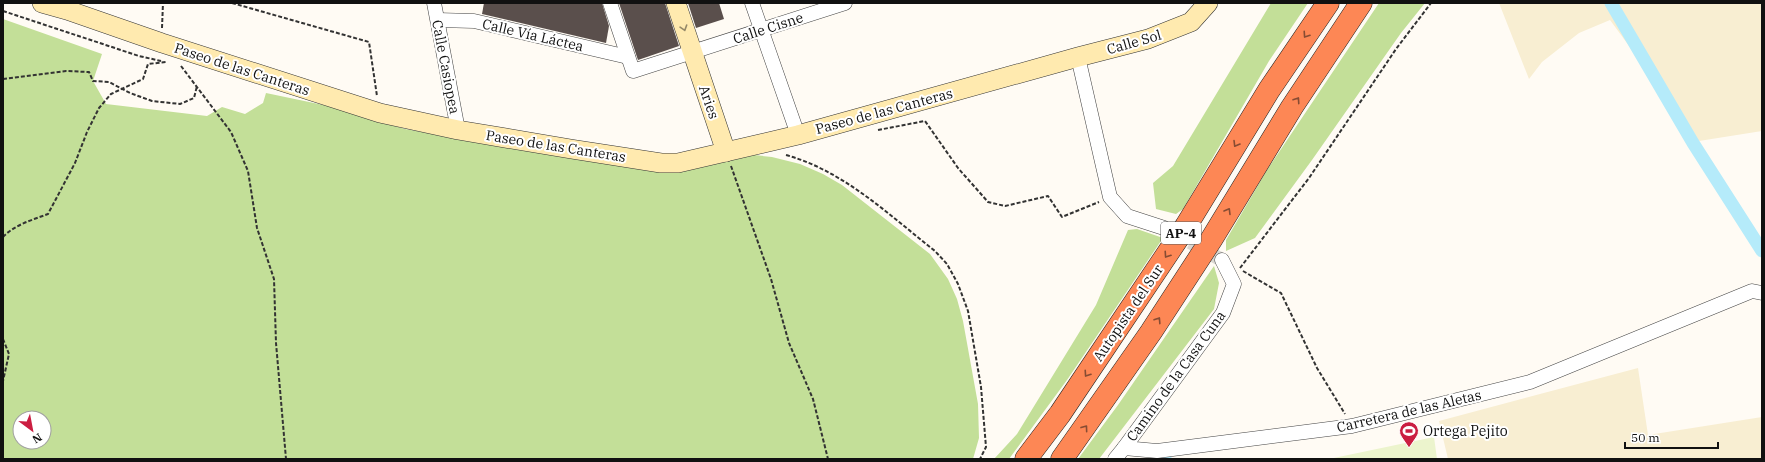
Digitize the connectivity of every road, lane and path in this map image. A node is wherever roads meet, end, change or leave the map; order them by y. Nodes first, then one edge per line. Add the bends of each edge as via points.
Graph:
1 (42, 3) edge
2 (163, 3) edge
3 (232, 3) edge
4 (610, 3) edge
5 (676, 3) edge
6 (752, 3) edge
7 (845, 3) edge
8 (1208, 3) edge
9 (1328, 3) edge
10 (1361, 3) edge
11 (1430, 3) edge
12 (438, 4) edge
13 (62, 6) edge
14 (3, 11) edge
15 (438, 20) junction
16 (761, 30) junction
17 (162, 52) junction
18 (692, 52) junction
19 (628, 57) junction
20 (1078, 57) junction
21 (168, 62) dead end
22 (175, 64) dead end
23 (1051, 65) joint
24 (3, 79) edge
25 (197, 86) junction
26 (121, 88) junction
27 (380, 113) junction
28 (458, 130) junction
29 (877, 130) dead end
30 (798, 135) junction
31 (771, 141) junction
32 (726, 152) junction
33 (1110, 198) junction
34 (1164, 228) tunnel mouth
35 (3, 237) edge
36 (1222, 260) joint
37 (1239, 269) junction
38 (1762, 293) edge
39 (3, 339) edge
40 (3, 381) edge
41 (1352, 426) junction
42 (1124, 448) junction
43 (1157, 451) joint
44 (286, 459) edge
45 (828, 459) edge
46 (980, 459) edge
47 (1026, 459) edge
48 (1062, 459) edge
49 (1115, 459) edge

1 - 13 street, Paseo de las Canteras
2 - 17 path
3 - 27 path via 369,42
4 - 19 street
5 -> 18 street, Aries
6 - 16 street
7 - 16 street, Calle Cisne
8 - 20 street, Calle Sol via 1191,22 1176,29
9 -> 47 highway, Autopista del Sur / AP-4 via 1269,90 1182,233 1060,414
48 -> 10 highway, Autopista del Sur / AP-4 via 1151,332 1292,107
11 - 37 path via 1309,178
12 - 15 street, Calle Casiopea
13 - 17 street, Paseo de las Canteras
14 - 17 path via 139,56
15 - 19 street, Calle Vía Láctea via 474,21
15 - 28 street, Calle Casiopea
16 - 18 street, Calle Cisne
16 - 30 street
17 - 21 path
17 - 26 path via 148,64 143,80
17 - 27 street, Paseo de las Canteras
18 - 19 street, Calle Cisne via 633,71
18 - 32 street, Aries
20 - 23 street, Calle Sol
20 - 33 street
22 - 25 path via 181,66
23 - 30 street, Paseo de las Canteras
24 - 26 path via 66,71 89,72 93,81 109,82
25 - 26 path via 194,98 180,104 152,101
25 - 44 path via 231,132 248,172 257,228 274,279 276,343
26 - 35 path via 111,94 99,108 75,163 48,214 22,224
27 - 28 street, Paseo de las Canteras
28 - 32 street, Paseo de las Canteras via 661,162 678,163
29 - 33 path via 925,121 958,168 988,202 1005,206 1048,196 1062,217
30 - 31 street, Paseo de las Canteras
31 - 32 street, Paseo de las Canteras
31 - 46 path via 774,151 803,159 844,179 935,251 947,264 968,311 981,387 986,447
32 - 45 path via 771,279 789,343 813,399
33 - 34 street via 1127,216
36 - 37 path
36 - 42 street, Camino de la Casa Cuna via 1234,284 1223,313
37 - 41 path via 1281,293 1317,368
38 - 41 street, Carretera de las Aletas via 1752,291 1530,382
39 - 40 path via 8,354
41 - 43 street, Carretera de las Aletas
42 - 43 street, Camino de la Casa Cuna
42 - 49 street, Camino de la Casa Cuna

